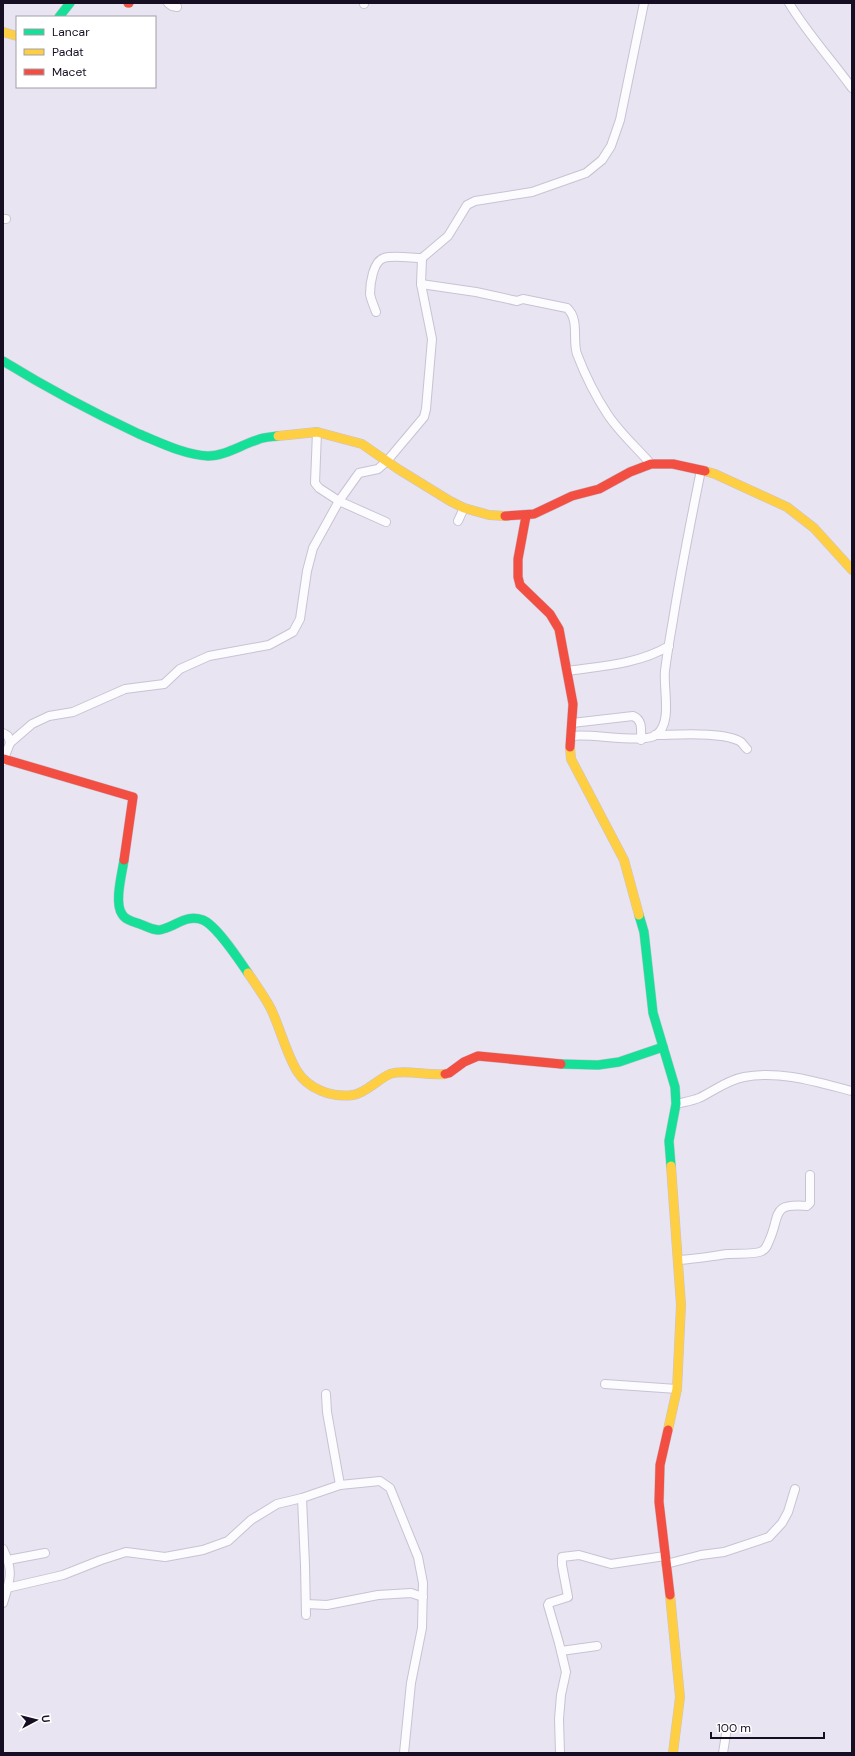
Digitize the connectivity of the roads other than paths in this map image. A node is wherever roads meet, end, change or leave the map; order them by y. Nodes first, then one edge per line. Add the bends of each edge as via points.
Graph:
1 (70, 3) edge
2 (168, 3) edge
3 (644, 3) edge
4 (789, 3) edge
5 (177, 7) dead end
6 (60, 16) edge
7 (3, 32) edge
8 (16, 36) edge
9 (852, 88) edge
10 (422, 258) junction
11 (421, 284) junction
12 (376, 312) dead end
13 (3, 361) edge
14 (317, 432) junction
15 (387, 461) junction
16 (651, 464) junction
17 (701, 470) junction
18 (339, 501) junction
19 (464, 508) junction
20 (526, 516) junction
21 (458, 521) dead end
22 (386, 522) dead end
23 (852, 570) edge
24 (669, 646) junction
25 (567, 671) junction
26 (572, 723) junction
27 (3, 733) edge
28 (572, 736) junction
29 (655, 736) junction
30 (641, 740) junction
31 (10, 743) junction
32 (747, 749) dead end
33 (3, 760) edge
34 (663, 1047) junction
35 (852, 1091) edge
36 (676, 1104) junction
37 (810, 1175) dead end
38 (679, 1260) junction
39 (604, 1384) dead end
40 (677, 1389) junction
41 (326, 1394) dead end
42 (340, 1484) junction
43 (795, 1489) dead end
44 (302, 1498) junction
45 (3, 1549) edge
46 (45, 1553) dead end
47 (8, 1560) junction
48 (666, 1560) junction
49 (7, 1588) junction
50 (422, 1597) junction
51 (3, 1603) edge
52 (306, 1604) junction
53 (306, 1615) dead end
54 (596, 1646) dead end
55 (561, 1651) junction
56 (726, 1734) dead end
57 (404, 1753) edge
58 (560, 1753) edge
59 (673, 1753) edge
60 (723, 1753) edge

1 - 6 street
2 - 5 street
3 - 10 street via 620,120 611,146 602,160 586,173 532,192 475,200 467,205 448,236
4 - 9 street
7 - 8 street
10 - 11 street
10 - 12 street via 384,258 377,264 370,295
11 - 15 street via 432,339 426,409 424,417
11 - 16 street via 567,308 573,313 575,320 577,353 599,398 609,416
13 - 14 street via 107,419 165,445 194,454 222,454 258,439
14 - 15 street via 362,444
14 - 18 street via 315,483
15 - 18 street via 378,469 359,473
15 - 19 street
16 - 17 street via 673,464
16 - 20 street via 599,489 572,496 545,510
17 - 23 street via 787,507 814,528
17 - 24 street
18 - 22 street
18 - 31 street via 313,548 300,619 293,632 269,645 209,656 180,669 164,684 125,689 73,712 49,716 32,724
19 - 20 street via 512,518
19 - 21 street
20 - 25 street via 517,569 520,585 550,614 560,630
24 - 25 street via 656,653 620,664
24 - 29 street via 665,672 666,719
25 - 26 street via 573,704
26 - 28 street
26 - 30 street via 632,716 641,722
27 - 31 street via 8,736
28 - 30 street via 582,734
28 - 34 street via 570,752 574,765 624,860 644,932 653,1013
29 - 30 street
29 - 32 street via 694,734 727,737 740,742
31 - 33 street
33 - 34 street via 133,797 118,898 119,908 124,916 153,929 168,928 189,918 200,918 213,926 271,1008 297,1071 308,1084 324,1092 340,1096 355,1095 391,1074 449,1073 478,1056 570,1066 598,1065 619,1062
34 - 36 street via 675,1087
35 - 36 street via 809,1080 775,1075 743,1077 698,1099
36 - 38 street via 669,1141
37 - 38 street via 810,1203 807,1206 791,1204 779,1210 773,1233 766,1248 760,1252
38 - 40 street via 681,1305
39 - 40 street
40 - 48 street via 660,1465 659,1502
41 - 42 street
42 - 44 street
42 - 50 street via 380,1481 390,1488 418,1557 423,1583
43 - 48 street via 788,1512 769,1537 724,1552
44 - 49 street via 277,1504 251,1520 228,1541 203,1550 165,1557 126,1552 63,1575
44 - 52 street
45 - 47 street
46 - 47 street
47 - 49 street via 11,1578
48 - 55 street via 610,1564 579,1555 562,1557 568,1597 548,1605
48 - 59 street via 680,1697
49 - 51 street
50 - 52 street via 411,1593 378,1595 327,1605
50 - 57 street via 422,1628 411,1683
52 - 53 street
54 - 55 street
55 - 58 street via 566,1672 559,1719
56 - 60 street

